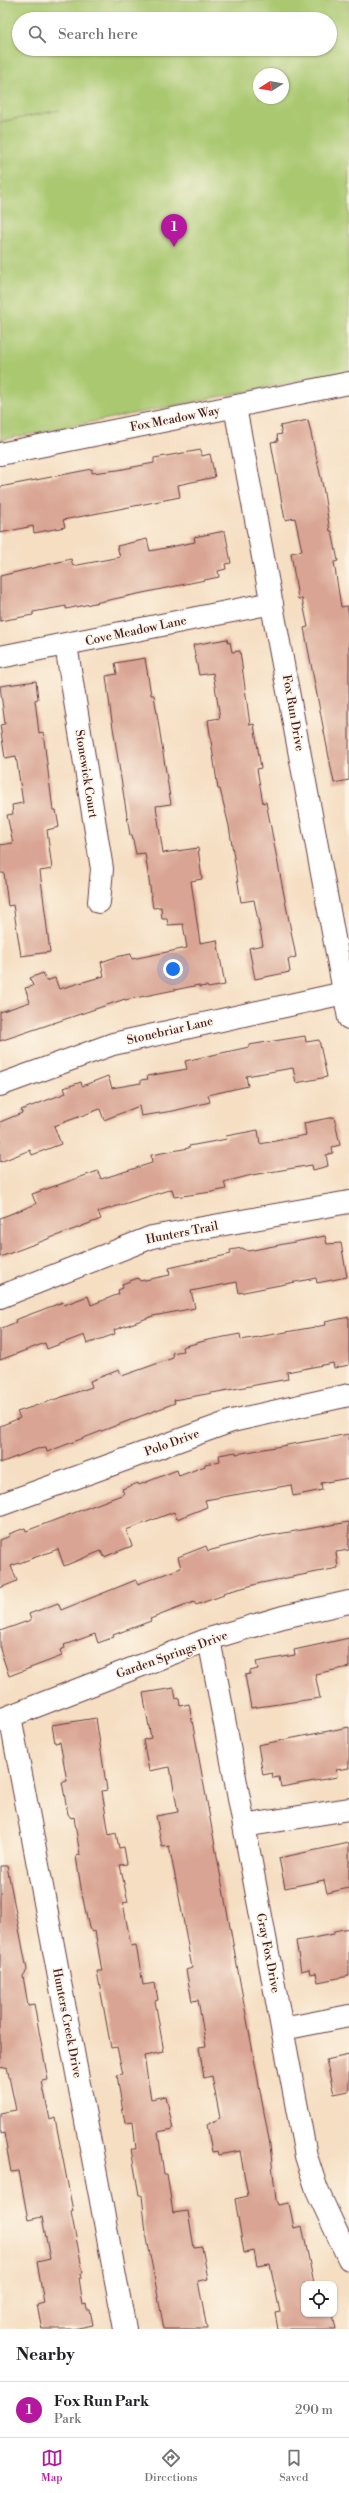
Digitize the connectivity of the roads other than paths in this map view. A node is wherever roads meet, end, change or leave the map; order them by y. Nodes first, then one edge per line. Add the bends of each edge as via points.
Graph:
1 (349, 383) edge
2 (235, 407) junction
3 (0, 454) edge
4 (272, 603) junction
5 (66, 645) junction
6 (0, 657) edge
7 (99, 902) dead end
8 (344, 993) junction
9 (349, 1018) edge
10 (0, 1086) edge
11 (349, 1202) edge
12 (0, 1297) edge
13 (349, 1395) edge
14 (0, 1505) edge
15 (349, 1602) edge
16 (209, 1639) junction
17 (5, 1718) edge
18 (349, 1808) edge
19 (244, 1826) junction
20 (349, 2016) edge
21 (283, 2029) junction
22 (349, 2259) edge
23 (124, 2329) edge

1 - 2 street, Fox Meadow Way
2 - 3 street, Fox Meadow Way
2 - 4 street, Fox Run Drive
4 - 5 street, Cove Meadow Lane
4 - 8 street, Fox Run Drive
5 - 6 street, Cove Meadow Lane
5 - 7 street, Stonewick Court via 102,869
8 - 9 street, Fox Run Drive
8 - 10 street, Stonebriar Lane via 112,1044
11 - 12 street, Hunters Trail via 152,1237
13 - 14 street, Polo Drive via 232,1421
15 - 16 street, Garden Springs Drive via 283,1617
16 - 17 street, Garden Springs Drive
16 - 19 street, Gray Fox Drive
17 - 23 street, Hunters Creek Drive
18 - 19 street
19 - 21 street, Gray Fox Drive
20 - 21 street
21 - 22 street, Gray Fox Drive via 306,2156 317,2190

